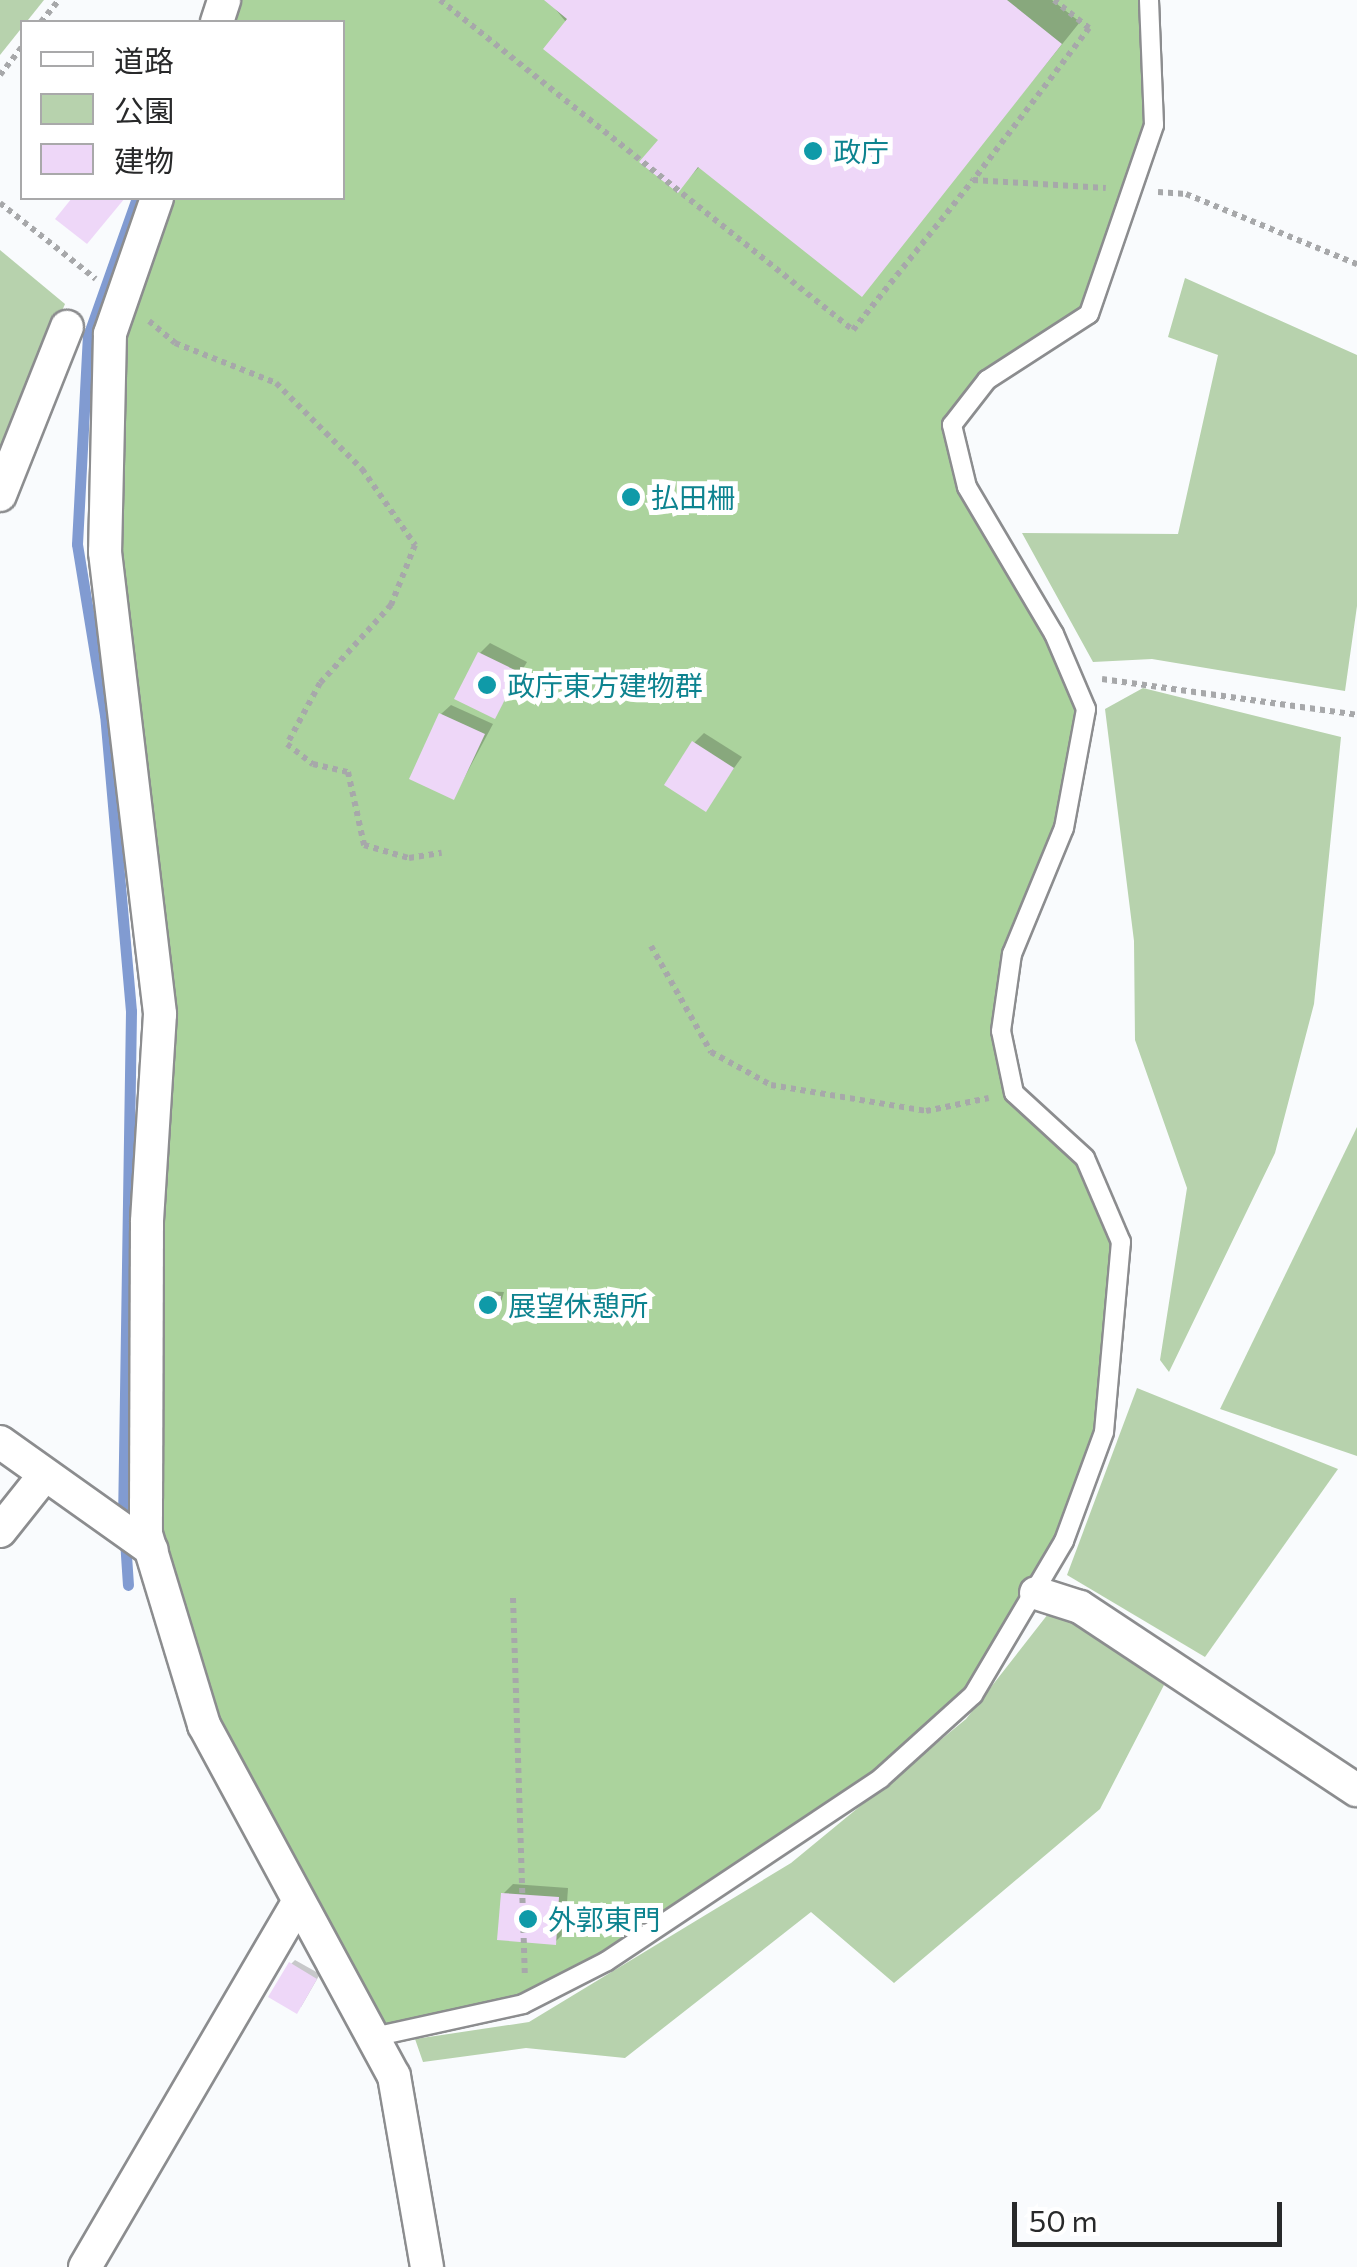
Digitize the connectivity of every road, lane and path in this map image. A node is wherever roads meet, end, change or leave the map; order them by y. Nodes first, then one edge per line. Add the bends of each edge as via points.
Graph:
1 (59, 0) edge
2 (440, 0) edge
3 (1054, 0) edge
4 (1149, 0) edge
5 (43, 20) edge
6 (20, 50) edge
7 (0, 76) edge
8 (973, 180) junction
9 (1126, 190) junction
10 (155, 200) edge
11 (0, 203) edge
12 (1357, 264) edge
13 (84, 270) dead end
14 (122, 299) junction
15 (67, 326) dead end
16 (0, 495) edge
17 (1077, 686) junction
18 (1357, 715) edge
19 (442, 853) dead end
20 (651, 946) dead end
21 (1014, 1094) junction
22 (0, 1442) edge
23 (43, 1476) junction
24 (0, 1531) edge
25 (152, 1550) junction
26 (1036, 1593) junction
27 (514, 1598) dead end
28 (1357, 1790) edge
29 (298, 1902) junction
30 (524, 2004) junction
31 (378, 2036) junction
32 (85, 2267) edge
33 (426, 2267) edge

1 - 5 path
2 - 8 path via 852,330
3 - 8 path via 1088,28
4 - 9 lane via 1159,90 1147,151
6 - 7 path
8 - 9 path
9 - 12 path via 1186,194
9 - 17 lane via 1089,314 987,380 952,425 967,487
10 - 14 street
11 - 13 path
14 - 19 path via 174,343 276,383 362,469 415,545 391,606 320,682 288,744 313,764 348,772 364,845 410,858
14 - 25 street via 110,334 105,552 160,1014 147,1222
15 - 16 street
17 - 18 path via 1119,676
17 - 21 lane via 1086,709 1064,828 1012,954 1001,1031
20 - 21 path via 711,1052 771,1086 926,1111
21 - 26 lane via 1086,1158 1121,1242 1119,1344 1104,1432
22 - 23 street
23 - 24 street
23 - 25 street
25 - 29 street via 204,1726
26 - 28 street via 1080,1607
26 - 30 lane via 973,1695 881,1778 607,1961
27 - 30 path via 528,1895
29 - 31 street
29 - 32 street
30 - 31 lane
31 - 33 street

